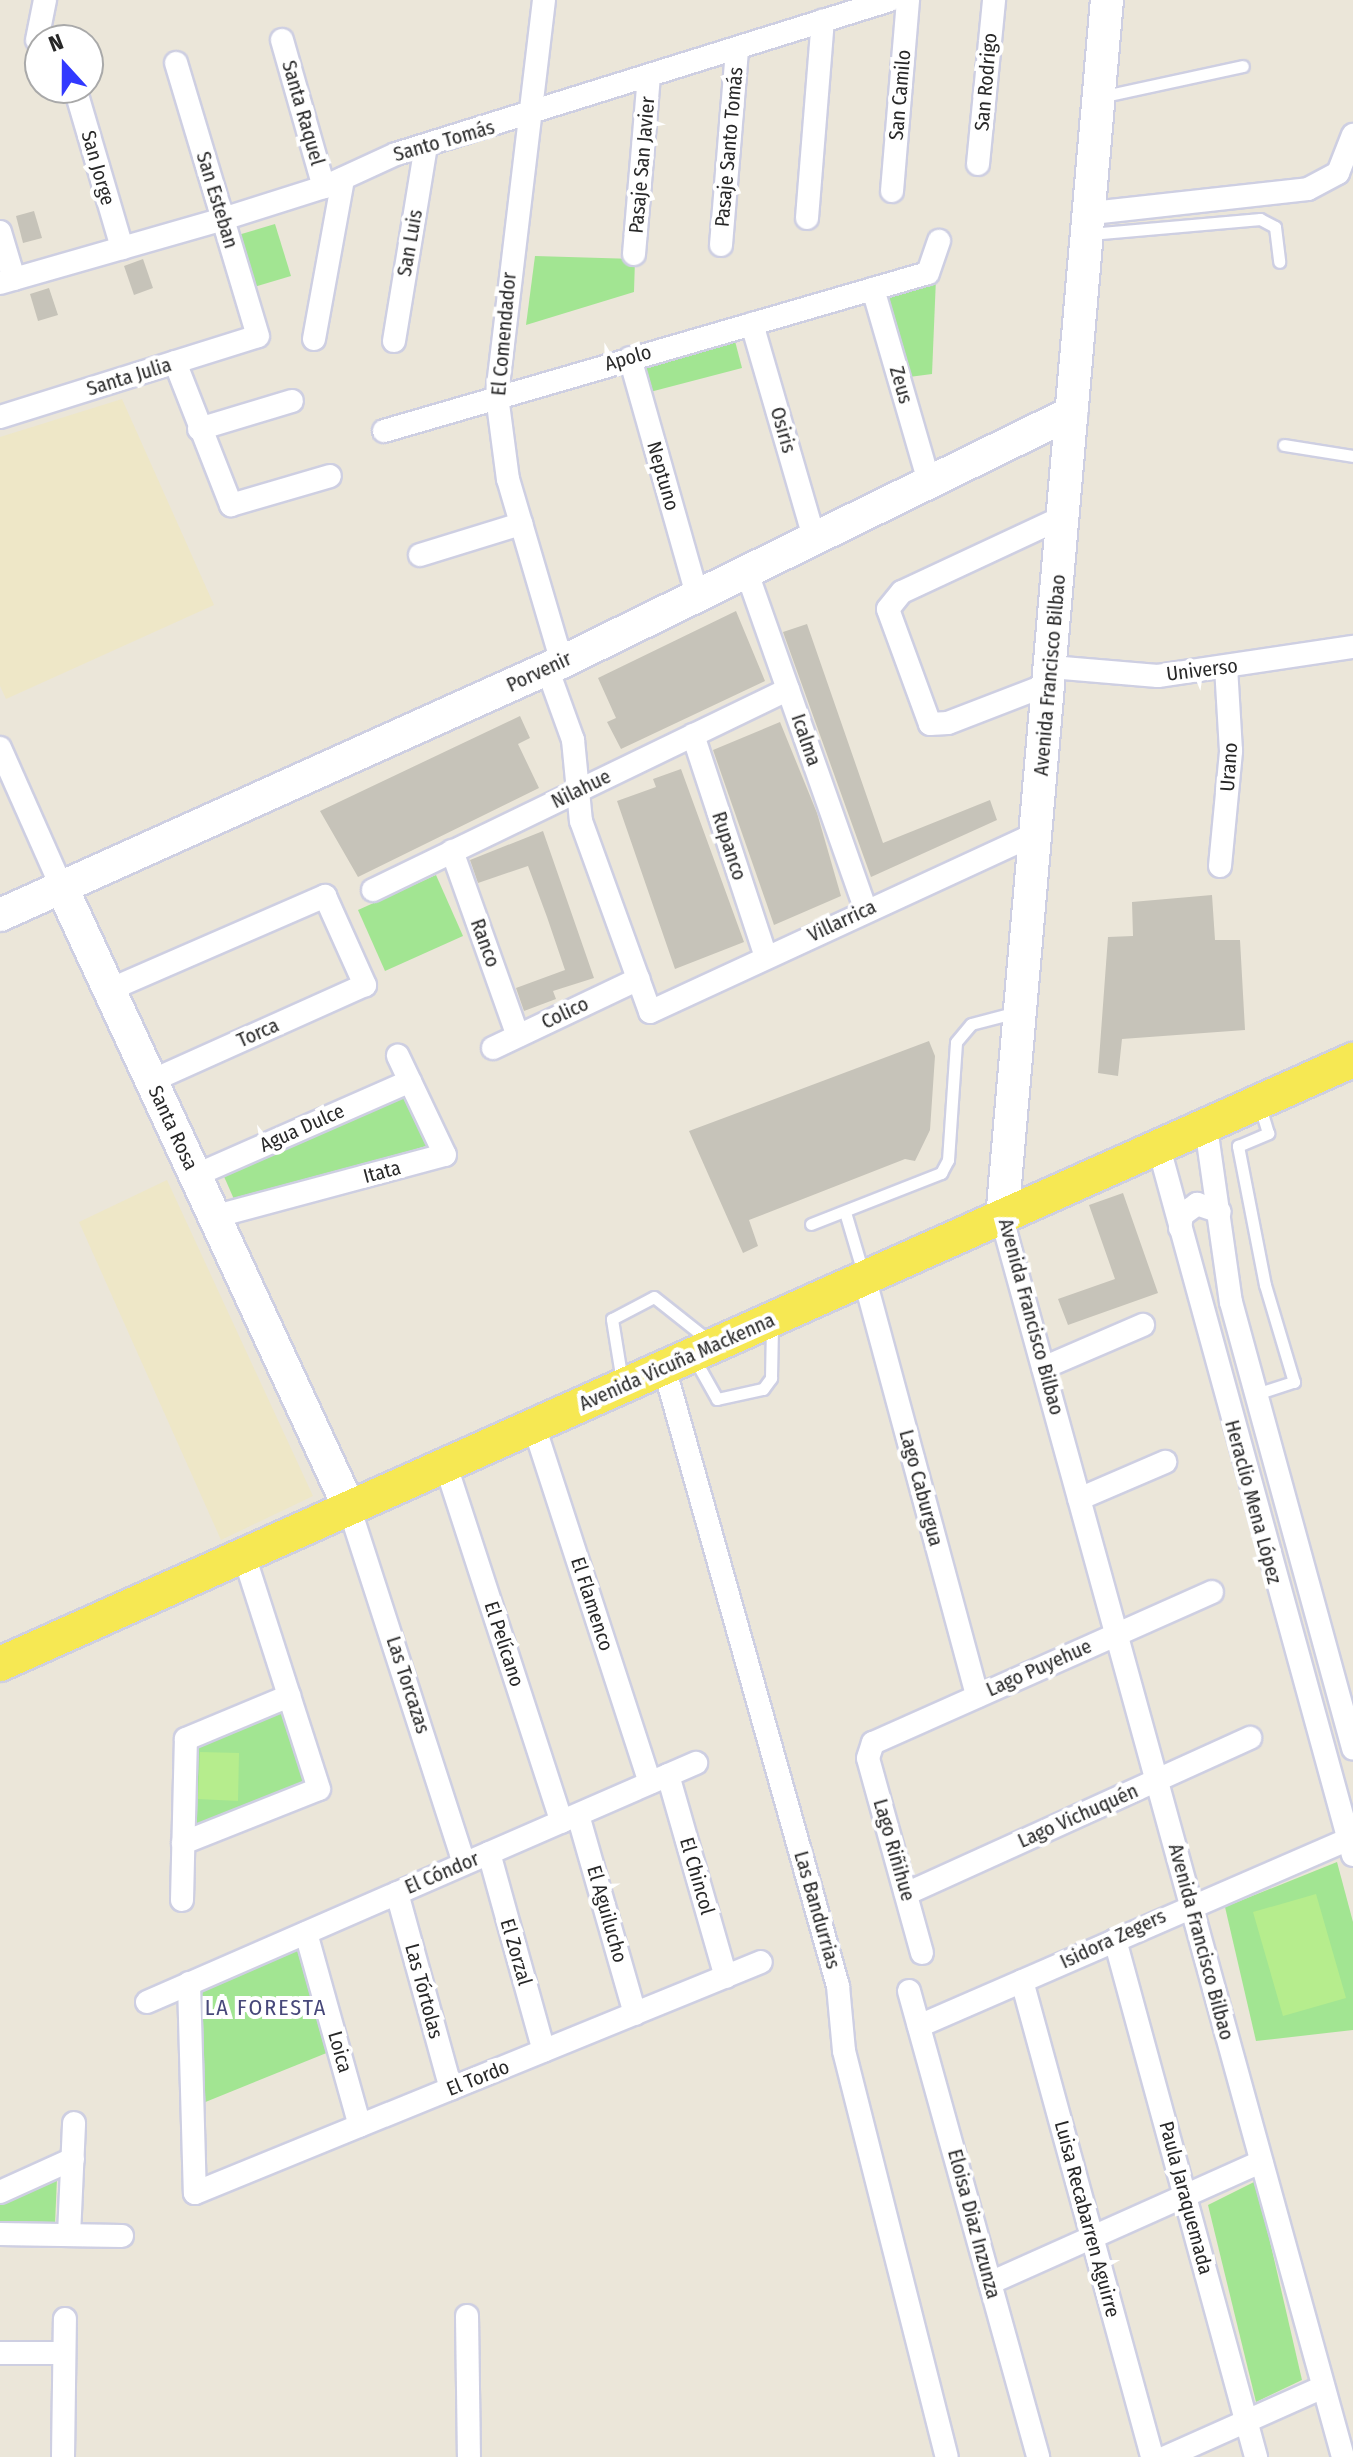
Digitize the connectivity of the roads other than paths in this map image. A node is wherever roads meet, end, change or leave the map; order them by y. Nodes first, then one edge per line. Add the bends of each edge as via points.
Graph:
1 (45, 0) edge
2 (544, 0) edge
3 (890, 0) edge
4 (908, 0) edge
5 (994, 0) edge
6 (1107, 0) edge
7 (823, 21) junction
8 (40, 24) edge
9 (282, 40) dead end
10 (737, 49) junction
11 (176, 63) dead end
12 (1243, 66) dead end
13 (649, 77) junction
14 (1100, 97) junction
15 (80, 104) edge
16 (530, 115) junction
17 (1353, 135) edge
18 (426, 146) junction
19 (978, 164) dead end
20 (333, 183) junction
21 (892, 191) dead end
22 (807, 218) dead end
23 (223, 219) junction
24 (1091, 224) junction
25 (0, 232) edge
26 (939, 241) dead end
27 (721, 245) dead end
28 (122, 248) junction
29 (634, 254) dead end
30 (1279, 262) dead end
31 (7, 281) edge
32 (873, 289) junction
33 (752, 324) junction
34 (258, 336) joint
35 (314, 339) dead end
36 (394, 341) dead end
37 (630, 358) junction
38 (175, 362) junction
39 (497, 396) junction
40 (292, 401) dead end
41 (1071, 413) junction
42 (0, 417) edge
43 (199, 429) junction
44 (384, 431) dead end
45 (1284, 445) dead end
46 (1353, 456) edge
47 (330, 476) dead end
48 (929, 482) junction
49 (1063, 517) junction
50 (521, 524) junction
51 (814, 537) junction
52 (420, 555) dead end
53 (746, 570) junction
54 (697, 594) junction
55 (1353, 647) edge
56 (555, 665) junction
57 (1226, 668) junction
58 (1050, 675) junction
59 (788, 689) junction
60 (693, 735) junction
61 (0, 748) edge
62 (578, 791) junction
63 (1036, 834) junction
64 (452, 851) junction
65 (1220, 866) dead end
66 (62, 888) junction
67 (373, 890) dead end
68 (866, 910) junction
69 (0, 915) edge
70 (766, 957) junction
71 (638, 979) junction
72 (109, 990) junction
73 (1020, 1011) junction
74 (650, 1012) joint
75 (518, 1036) junction
76 (493, 1048) dead end
77 (398, 1056) dead end
78 (1353, 1060) edge
79 (151, 1081) junction
80 (410, 1081) junction
81 (1259, 1103) junction
82 (1206, 1127) junction
83 (1159, 1148) junction
84 (194, 1176) junction
85 (845, 1212) junction
86 (1220, 1212) junction
87 (213, 1217) junction
88 (1002, 1219) junction
89 (811, 1224) dead end
90 (1180, 1228) junction
91 (865, 1280) junction
92 (772, 1320) junction
93 (1143, 1325) dead end
94 (690, 1356) junction
95 (1043, 1368) junction
96 (622, 1386) junction
97 (1256, 1394) junction
98 (534, 1426) junction
99 (1165, 1462) dead end
100 (446, 1466) junction
101 (1079, 1499) junction
102 (349, 1507) junction
103 (1298, 1547) junction
104 (244, 1555) junction
105 (1269, 1560) junction
106 (1212, 1592) dead end
107 (1116, 1634) junction
108 (0, 1664) edge
109 (289, 1696) junction
110 (977, 1696) junction
111 (1250, 1738) dead end
112 (869, 1747) joint
113 (1353, 1749) edge
114 (696, 1763) dead end
115 (659, 1779) junction
116 (1156, 1780) junction
117 (570, 1818) junction
118 (183, 1843) junction
119 (1351, 1843) edge
120 (489, 1853) junction
121 (464, 1863) junction
122 (397, 1893) junction
123 (906, 1894) junction
124 (182, 1900) dead end
125 (1190, 1903) junction
126 (306, 1933) junction
127 (1115, 1940) junction
128 (922, 1953) dead end
129 (761, 1962) dead end
130 (726, 1977) junction
131 (1022, 1981) junction
132 (189, 1983) junction
133 (909, 1991) dead end
134 (147, 2002) dead end
135 (635, 2014) junction
136 (919, 2026) junction
137 (544, 2051) junction
138 (451, 2089) junction
139 (74, 2123) dead end
140 (360, 2126) junction
141 (73, 2159) junction
142 (1261, 2162) junction
143 (0, 2192) edge
144 (1185, 2197) junction
145 (0, 2234) edge
146 (69, 2235) junction
147 (122, 2236) dead end
148 (1092, 2238) junction
149 (990, 2283) junction
150 (467, 2316) dead end
151 (65, 2319) dead end
152 (0, 2353) edge
153 (64, 2353) junction
154 (1323, 2387) junction
155 (1247, 2422) junction
156 (63, 2457) edge
157 (469, 2457) edge
158 (947, 2457) edge
159 (1038, 2457) edge
160 (1152, 2457) edge
161 (1166, 2457) edge
162 (1256, 2457) edge
163 (1343, 2457) edge

1 - 8 street
2 - 16 street, El Comendador
3 - 7 street, Santo Tomás
4 - 21 street, San Camilo
5 - 19 street, San Rodrigo
6 - 14 street, Avenida Francisco Bilbao
7 - 10 street, Santo Tomás
7 - 22 street
9 - 20 street, Santa Raquel
10 - 13 street, Santo Tomás
10 - 27 street, Pasaje Santo Tomás
11 - 23 street, San Esteban
12 - 14 lane
13 - 16 street, Santo Tomás
13 - 29 street, Pasaje San Javier
14 - 24 street, Avenida Francisco Bilbao
15 - 28 street, San Jorge
16 - 18 street, Santo Tomás
16 - 39 street, El Comendador
17 - 24 street via 1338,173 1308,189
18 - 20 street, Santo Tomás
18 - 36 street, San Luis
20 - 23 street, Santo Tomás
20 - 35 street
23 - 28 street, Santo Tomás
23 - 34 street, San Esteban
24 - 30 lane via 1260,219 1275,227
24 - 41 street, Avenida Francisco Bilbao
25 - 31 street
26 - 32 street, Apolo via 928,273
28 - 31 street, Santo Tomás
32 - 33 street, Apolo
32 - 48 street, Zeus
33 - 37 street, Apolo
33 - 51 street, Osiris
34 - 38 street, Santa Julia
37 - 39 street, Apolo
37 - 54 street, Neptuno
38 - 42 street, Santa Julia
38 - 43 street
39 - 44 street, Apolo
39 - 50 street, El Comendador via 502,452
40 - 43 street
41 - 48 street, Porvenir
41 - 49 street, Avenida Francisco Bilbao
43 - 47 street via 231,505
45 - 46 lane
48 - 51 street, Porvenir
49 - 58 street, Avenida Francisco Bilbao
49 - 58 street via 902,592 888,609 930,724 948,723
50 - 52 street
50 - 56 street, El Comendador
51 - 53 street, Porvenir
53 - 54 street, Porvenir
53 - 59 street, Icalma
54 - 56 street, Porvenir
55 - 57 street, Universo
56 - 62 street, El Comendador
56 - 66 street, Porvenir
57 - 58 street, Universo via 1140,676
57 - 65 street, Urano via 1231,751
58 - 63 street, Avenida Francisco Bilbao
59 - 60 street, Nilahue
59 - 68 street, Icalma
60 - 62 street, Nilahue
60 - 70 street, Rupanco
61 - 66 street, Santa Rosa
62 - 64 street, Nilahue
62 - 71 street, El Comendador via 585,833
63 - 68 street, Villarrica
63 - 73 street, Avenida Francisco Bilbao
64 - 67 street, Nilahue
64 - 75 street, Ranco
66 - 69 street, Porvenir
66 - 72 street, Santa Rosa
68 - 70 street, Villarrica
70 - 74 street, Villarrica
71 - 74 street, El Comendador
71 - 75 street, Colico
72 - 79 street, Santa Rosa
72 - 79 street, Torca via 325,896 365,985
73 - 85 lane via 971,1024 956,1042 948,1160 941,1173
73 - 88 street, Avenida Francisco Bilbao
75 - 76 street, Colico
77 - 80 street, Itata
78 - 81 main road, Avenida Vicuña Mackenna
79 - 84 street, Santa Rosa
80 - 84 street, Agua Dulce
80 - 87 street, Itata via 445,1155
81 - 82 main road, Avenida Vicuña Mackenna
81 - 97 lane via 1268,1133 1238,1146 1265,1285 1294,1382
82 - 83 main road, Avenida Vicuña Mackenna
82 - 86 street, Heraclio Mena López
83 - 88 main road, Avenida Vicuña Mackenna
83 - 90 street, Heraclio Mena López
84 - 87 street, Santa Rosa
85 - 89 lane
85 - 91 lane
86 - 90 street via 1197,1204 1182,1215
86 - 97 street, Heraclio Mena López via 1227,1280
87 - 102 street, Santa Rosa
88 - 91 main road, Avenida Vicuña Mackenna
88 - 95 street, Avenida Francisco Bilbao
90 - 105 street, Heraclio Mena López
91 - 92 main road, Avenida Vicuña Mackenna
91 - 110 street, Lago Caburgua
92 - 94 main road, Avenida Vicuña Mackenna
92 - 94 lane via 771,1378 763,1389 717,1399
93 - 95 street
94 - 96 main road, Avenida Vicuña Mackenna
94 - 96 lane via 654,1297 612,1319
94 - 158 street, Las Bandurrias via 838,1986 844,2051
95 - 101 street, Avenida Francisco Bilbao
96 - 98 main road, Avenida Vicuña Mackenna
97 - 103 street, Heraclio Mena López
98 - 100 main road, Avenida Vicuña Mackenna
98 - 115 street, El Flamenco
99 - 101 street
100 - 102 main road, Avenida Vicuña Mackenna
100 - 117 street, El Pelícano
101 - 107 street, Avenida Francisco Bilbao
102 - 104 main road, Avenida Vicuña Mackenna
102 - 121 street, Las Torcazas
103 - 105 street via 1289,1565
103 - 113 street, Heraclio Mena López
104 - 108 main road, Avenida Vicuña Mackenna
104 - 109 street
105 - 119 street, Heraclio Mena López
106 - 107 street, Lago Puyehue
107 - 110 street, Lago Puyehue
107 - 116 street, Avenida Francisco Bilbao
109 - 118 street via 186,1739
109 - 118 street via 319,1789
110 - 112 street, Lago Puyehue
111 - 116 street, Lago Vichuquén
112 - 123 street, Lago Riñihue
114 - 115 street, El Cóndor
115 - 117 street, El Cóndor
115 - 130 street, El Chincol
116 - 123 street, Lago Vichuquén
116 - 125 street, Avenida Francisco Bilbao
117 - 120 street, El Cóndor
117 - 135 street, El Aguilucho
118 - 124 street
119 - 125 street, Isidora Zegers
120 - 121 street, El Cóndor
120 - 137 street, El Zorzal
121 - 122 street, El Cóndor
122 - 126 street, El Cóndor
122 - 138 street, Las Tórtolas
123 - 128 street, Lago Riñihue
125 - 127 street, Isidora Zegers
125 - 142 street, Avenida Francisco Bilbao
126 - 132 street, El Cóndor
126 - 140 street, Loica
127 - 131 street, Isidora Zegers
127 - 144 street, Paula Jaraquemada
129 - 130 street, El Tordo
130 - 135 street, El Tordo
131 - 136 street, Isidora Zegers
131 - 148 street, Luisa Recabarren Aguirre
132 - 134 street, El Cóndor
132 - 140 street, El Tordo via 195,2193
133 - 136 street, Eloisa Diaz Inzunza
135 - 137 street, El Tordo
136 - 149 street, Eloisa Diaz Inzunza
137 - 138 street, El Tordo
138 - 140 street, El Tordo
139 - 141 street
141 - 143 street
141 - 146 street
142 - 144 street
142 - 154 street, Avenida Francisco Bilbao
144 - 148 street
144 - 155 street, Paula Jaraquemada
145 - 146 street
146 - 147 street
148 - 149 street
148 - 160 street, Luisa Recabarren Aguirre
149 - 159 street, Eloisa Diaz Inzunza
150 - 157 street
151 - 153 street
152 - 153 street
153 - 156 street
154 - 155 street
154 - 163 street, Avenida Francisco Bilbao
155 - 161 street
155 - 162 street, Paula Jaraquemada

